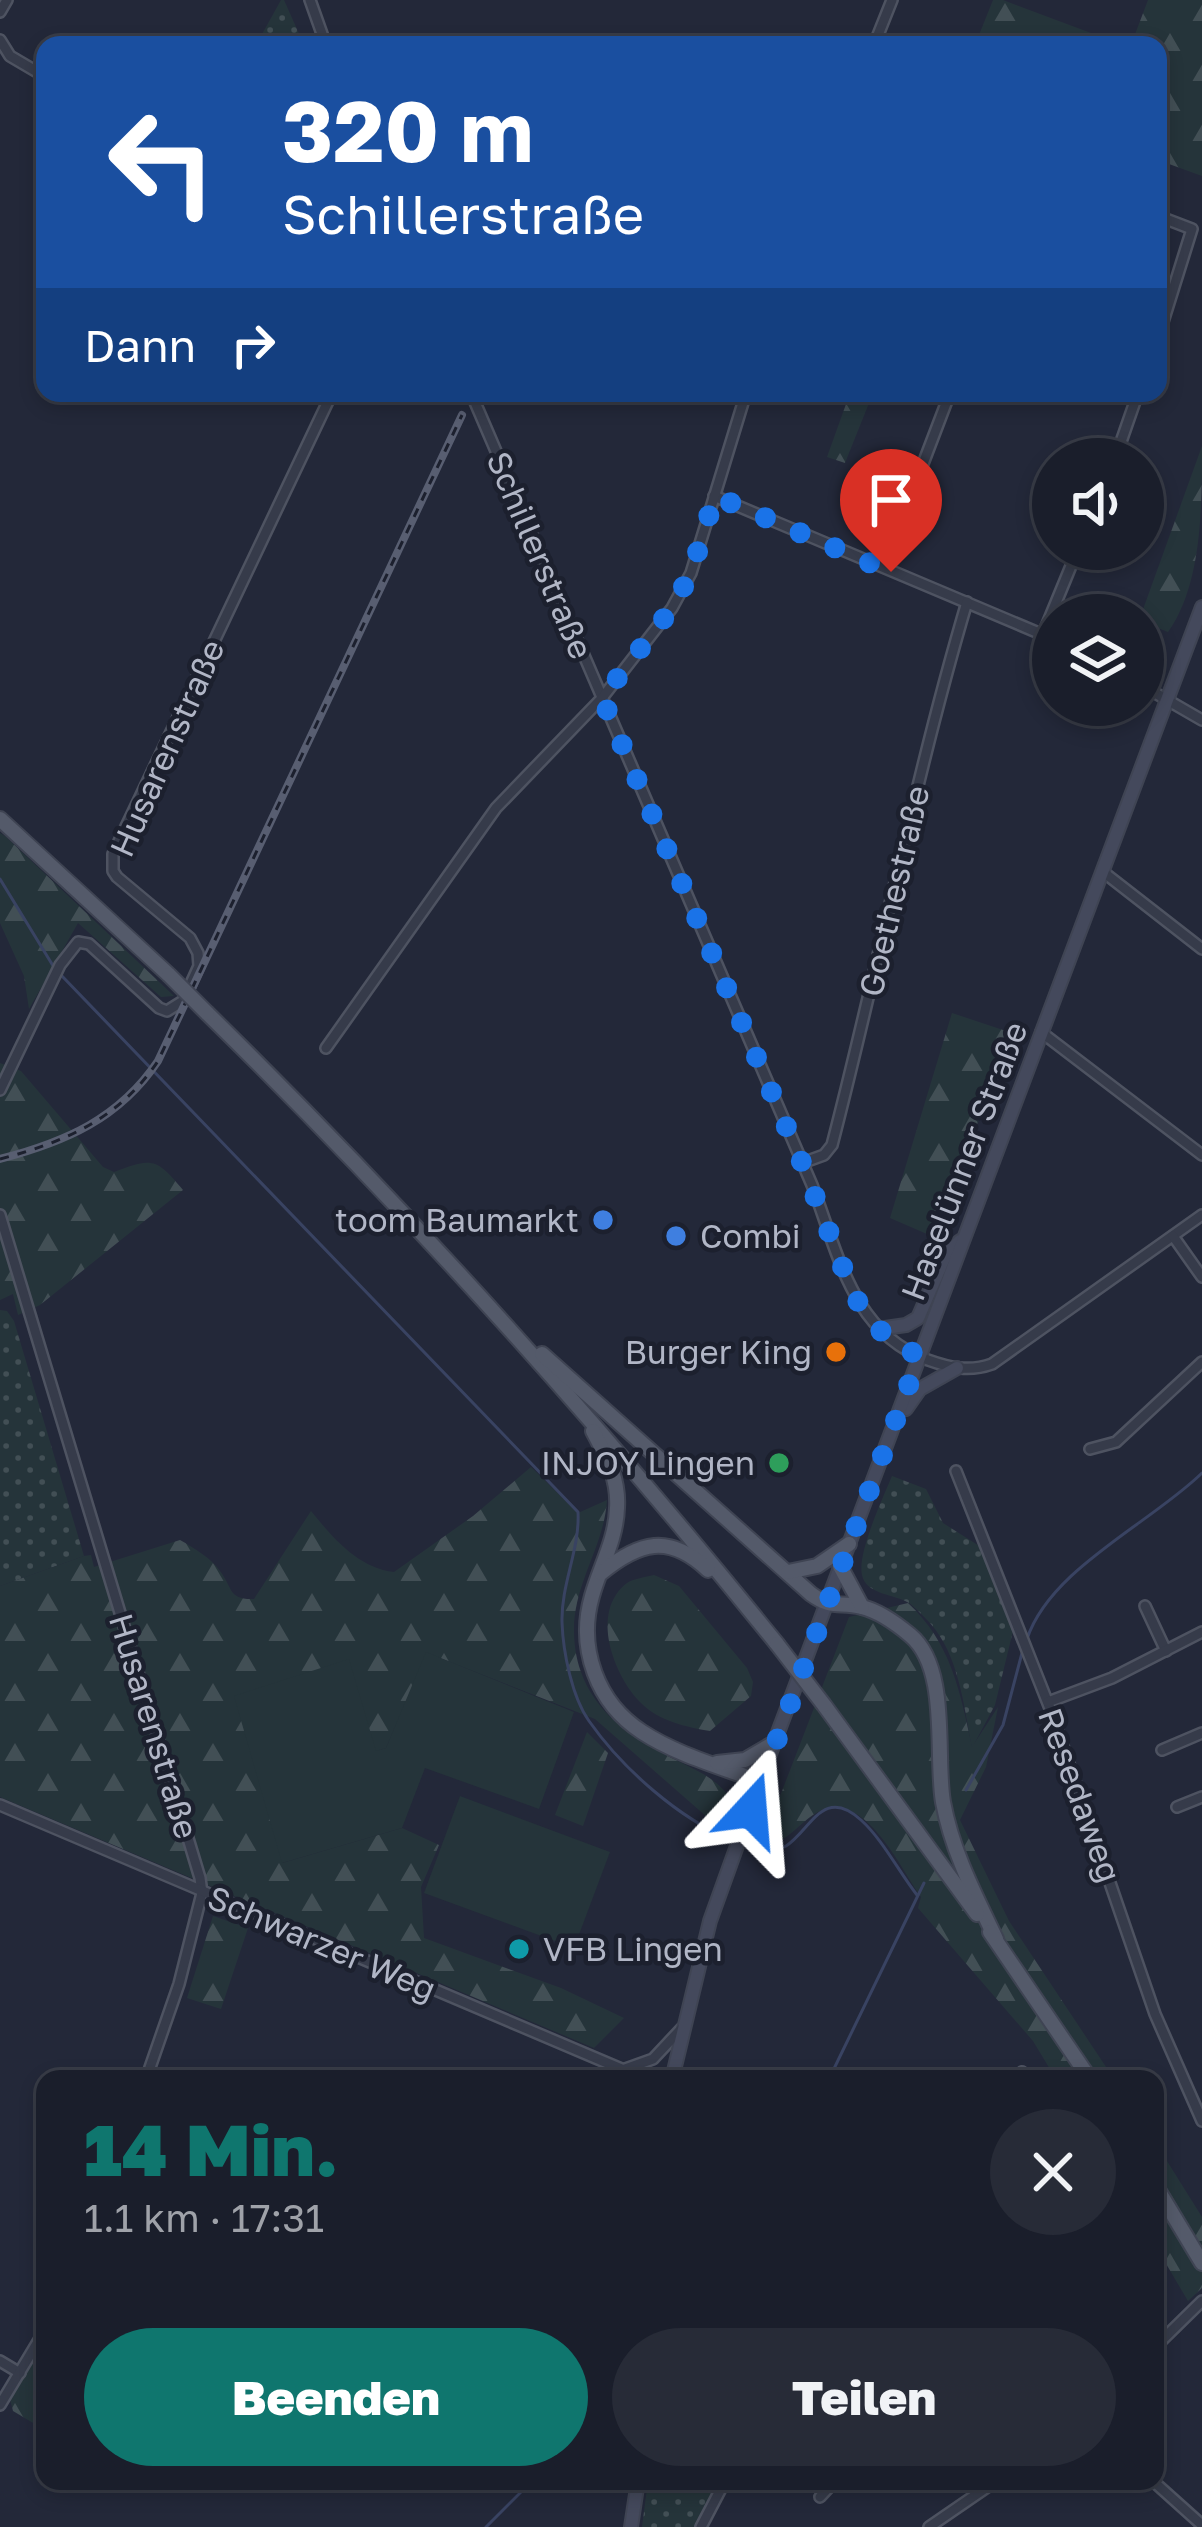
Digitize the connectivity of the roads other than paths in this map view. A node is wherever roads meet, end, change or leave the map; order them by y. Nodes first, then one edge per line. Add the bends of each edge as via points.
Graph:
1 (7, 0) edge
2 (310, 0) edge
3 (892, 0) edge
4 (0, 12) edge
5 (323, 36) edge
6 (878, 36) edge
7 (0, 40) edge
8 (36, 71) edge
9 (1167, 219) edge
10 (1167, 309) edge
11 (328, 402) edge
12 (475, 402) edge
13 (743, 402) edge
14 (947, 402) edge
15 (1135, 402) edge
16 (1122, 438) edge
17 (715, 496) junction
18 (884, 566) junction
19 (967, 602) junction
20 (1202, 607) edge
21 (1032, 630) edge
22 (1164, 695) edge
23 (1168, 697) junction
24 (602, 698) junction
25 (1202, 720) edge
26 (0, 819) edge
27 (1102, 871) junction
28 (1202, 949) edge
29 (1041, 1032) junction
30 (326, 1048) dead end
31 (0, 1090) edge
32 (1202, 1155) edge
33 (802, 1163) junction
34 (0, 1215) edge
35 (1202, 1215) edge
36 (965, 1236) junction
37 (1173, 1236) junction
38 (1202, 1276) edge
39 (500, 1318) junction
40 (878, 1329) junction
41 (919, 1357) junction
42 (1202, 1362) edge
43 (957, 1368) junction
44 (583, 1410) junction
45 (894, 1424) junction
46 (1090, 1450) dead end
47 (956, 1471) dead end
48 (849, 1544) junction
49 (840, 1566) junction
50 (788, 1572) junction
51 (601, 1573) junction
52 (826, 1605) junction
53 (746, 1606) junction
54 (1145, 1606) dead end
55 (862, 1607) junction
56 (1202, 1633) edge
57 (1166, 1651) junction
58 (1048, 1702) junction
59 (1202, 1732) edge
60 (774, 1743) junction
61 (1162, 1750) dead end
62 (712, 1763) junction
63 (761, 1782) junction
64 (1202, 1797) edge
65 (0, 1805) edge
66 (1177, 1807) dead end
67 (202, 1893) junction
68 (996, 1939) junction
69 (682, 2028) junction
70 (149, 2070) edge
71 (623, 2070) joint
72 (674, 2070) edge
73 (1084, 2070) edge
74 (1202, 2121) edge
75 (1164, 2200) edge
76 (1200, 2260) edge
77 (1202, 2301) edge
78 (1164, 2338) edge
79 (36, 2345) edge
80 (0, 2361) edge
81 (20, 2373) junction
82 (0, 2405) edge
83 (637, 2490) edge
84 (720, 2490) edge
85 (827, 2490) edge
86 (971, 2490) edge
87 (983, 2490) edge
88 (1164, 2490) edge
89 (975, 2496) junction
90 (820, 2497) dead end
91 (1202, 2525) edge
92 (631, 2527) edge
93 (701, 2527) edge
94 (929, 2527) edge

1 - 4 street
2 - 5 street
3 - 6 street
7 - 8 street
9 - 10 street via 1192,229
11 - 31 street, Husarenstraße via 113,854 117,878 198,952 183,1000 159,1008 89,944 76,944
12 - 24 street, Schillerstraße
13 - 17 street
14 - 18 street
15 - 16 street
17 - 18 street
17 - 24 street via 672,608
18 - 19 street
19 - 21 street
19 - 33 street, Goethestraße via 832,1145
20 - 23 street, Haselünner Straße
22 - 23 street
23 - 25 street
23 - 27 street, Haselünner Straße
24 - 30 street via 496,808
24 - 33 street, Schillerstraße
26 - 39 main road, bridge via 273,1077
27 - 28 street
27 - 29 street, Haselünner Straße
29 - 32 street
29 - 36 street, Haselünner Straße
33 - 40 street, Schillerstraße via 848,1283
34 - 67 street, Husarenstraße
35 - 37 street
36 - 40 street via 945,1256 918,1318
36 - 41 street, Haselünner Straße
37 - 38 street
37 - 43 street via 992,1364
39 - 44 main road
39 - 50 main road
40 - 41 street, Schillerstraße
41 - 43 street, Schillerstraße
41 - 45 street, Haselünner Straße
42 - 46 street via 1116,1442
43 - 45 street via 920,1389
44 - 51 main road via 616,1489
44 - 53 main road
45 - 48 street, Haselünner Straße
47 - 58 street, Resedaweg
48 - 49 street, Haselünner Straße
48 - 50 main road via 817,1566
49 - 52 street, Haselünner Straße
49 - 55 main road
50 - 52 main road
51 - 53 main road via 634,1550 666,1546 695,1558
51 - 62 main road via 586,1622 601,1689 638,1730
52 - 55 main road
52 - 60 street, Haselünner Straße
53 - 68 main road, bridge
54 - 57 street
55 - 68 main road via 926,1652 943,1802
56 - 57 street
57 - 58 street
58 - 74 street, Resedaweg via 1154,2014
59 - 61 street
60 - 62 main road via 745,1760
60 - 63 street, Haselünner Straße
62 - 63 main road
63 - 69 street, Haselünner Straße via 710,1921
64 - 66 street
65 - 67 street, Schwarzer Weg
67 - 70 street
67 - 71 street, Schwarzer Weg
68 - 73 main road
69 - 71 street via 653,2059
69 - 72 street, Haselünner Straße
75 - 76 main road
77 - 78 street
79 - 81 street
80 - 81 street
81 - 82 street
83 - 92 street
84 - 93 street
85 - 90 street
86 - 89 street
87 - 89 street
88 - 91 street
89 - 94 street

